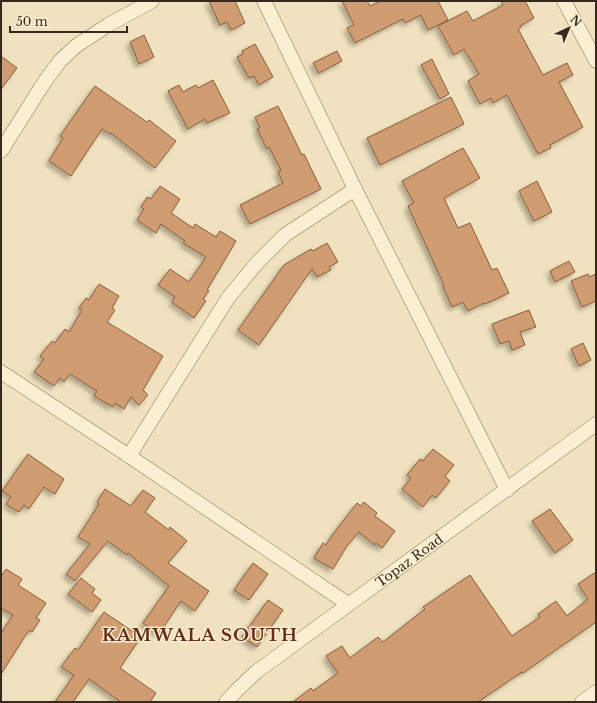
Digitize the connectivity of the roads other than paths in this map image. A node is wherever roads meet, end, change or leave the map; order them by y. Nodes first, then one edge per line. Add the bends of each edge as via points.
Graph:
1 (152, 1) edge
2 (264, 1) edge
3 (564, 1) edge
4 (596, 61) edge
5 (2, 147) edge
6 (355, 189) junction
7 (1, 372) edge
8 (596, 424) edge
9 (129, 456) junction
10 (507, 490) junction
11 (348, 604) junction
12 (596, 692) edge
13 (226, 702) edge
14 (582, 702) edge

1 - 5 street via 108,25 60,61
2 - 6 street
3 - 4 street
6 - 9 street via 285,235 256,263 228,298
6 - 10 street
7 - 9 street
8 - 10 street, Topaz Road
9 - 11 street
10 - 11 street, Topaz Road
11 - 13 street, Topaz Road via 256,672
12 - 14 street

